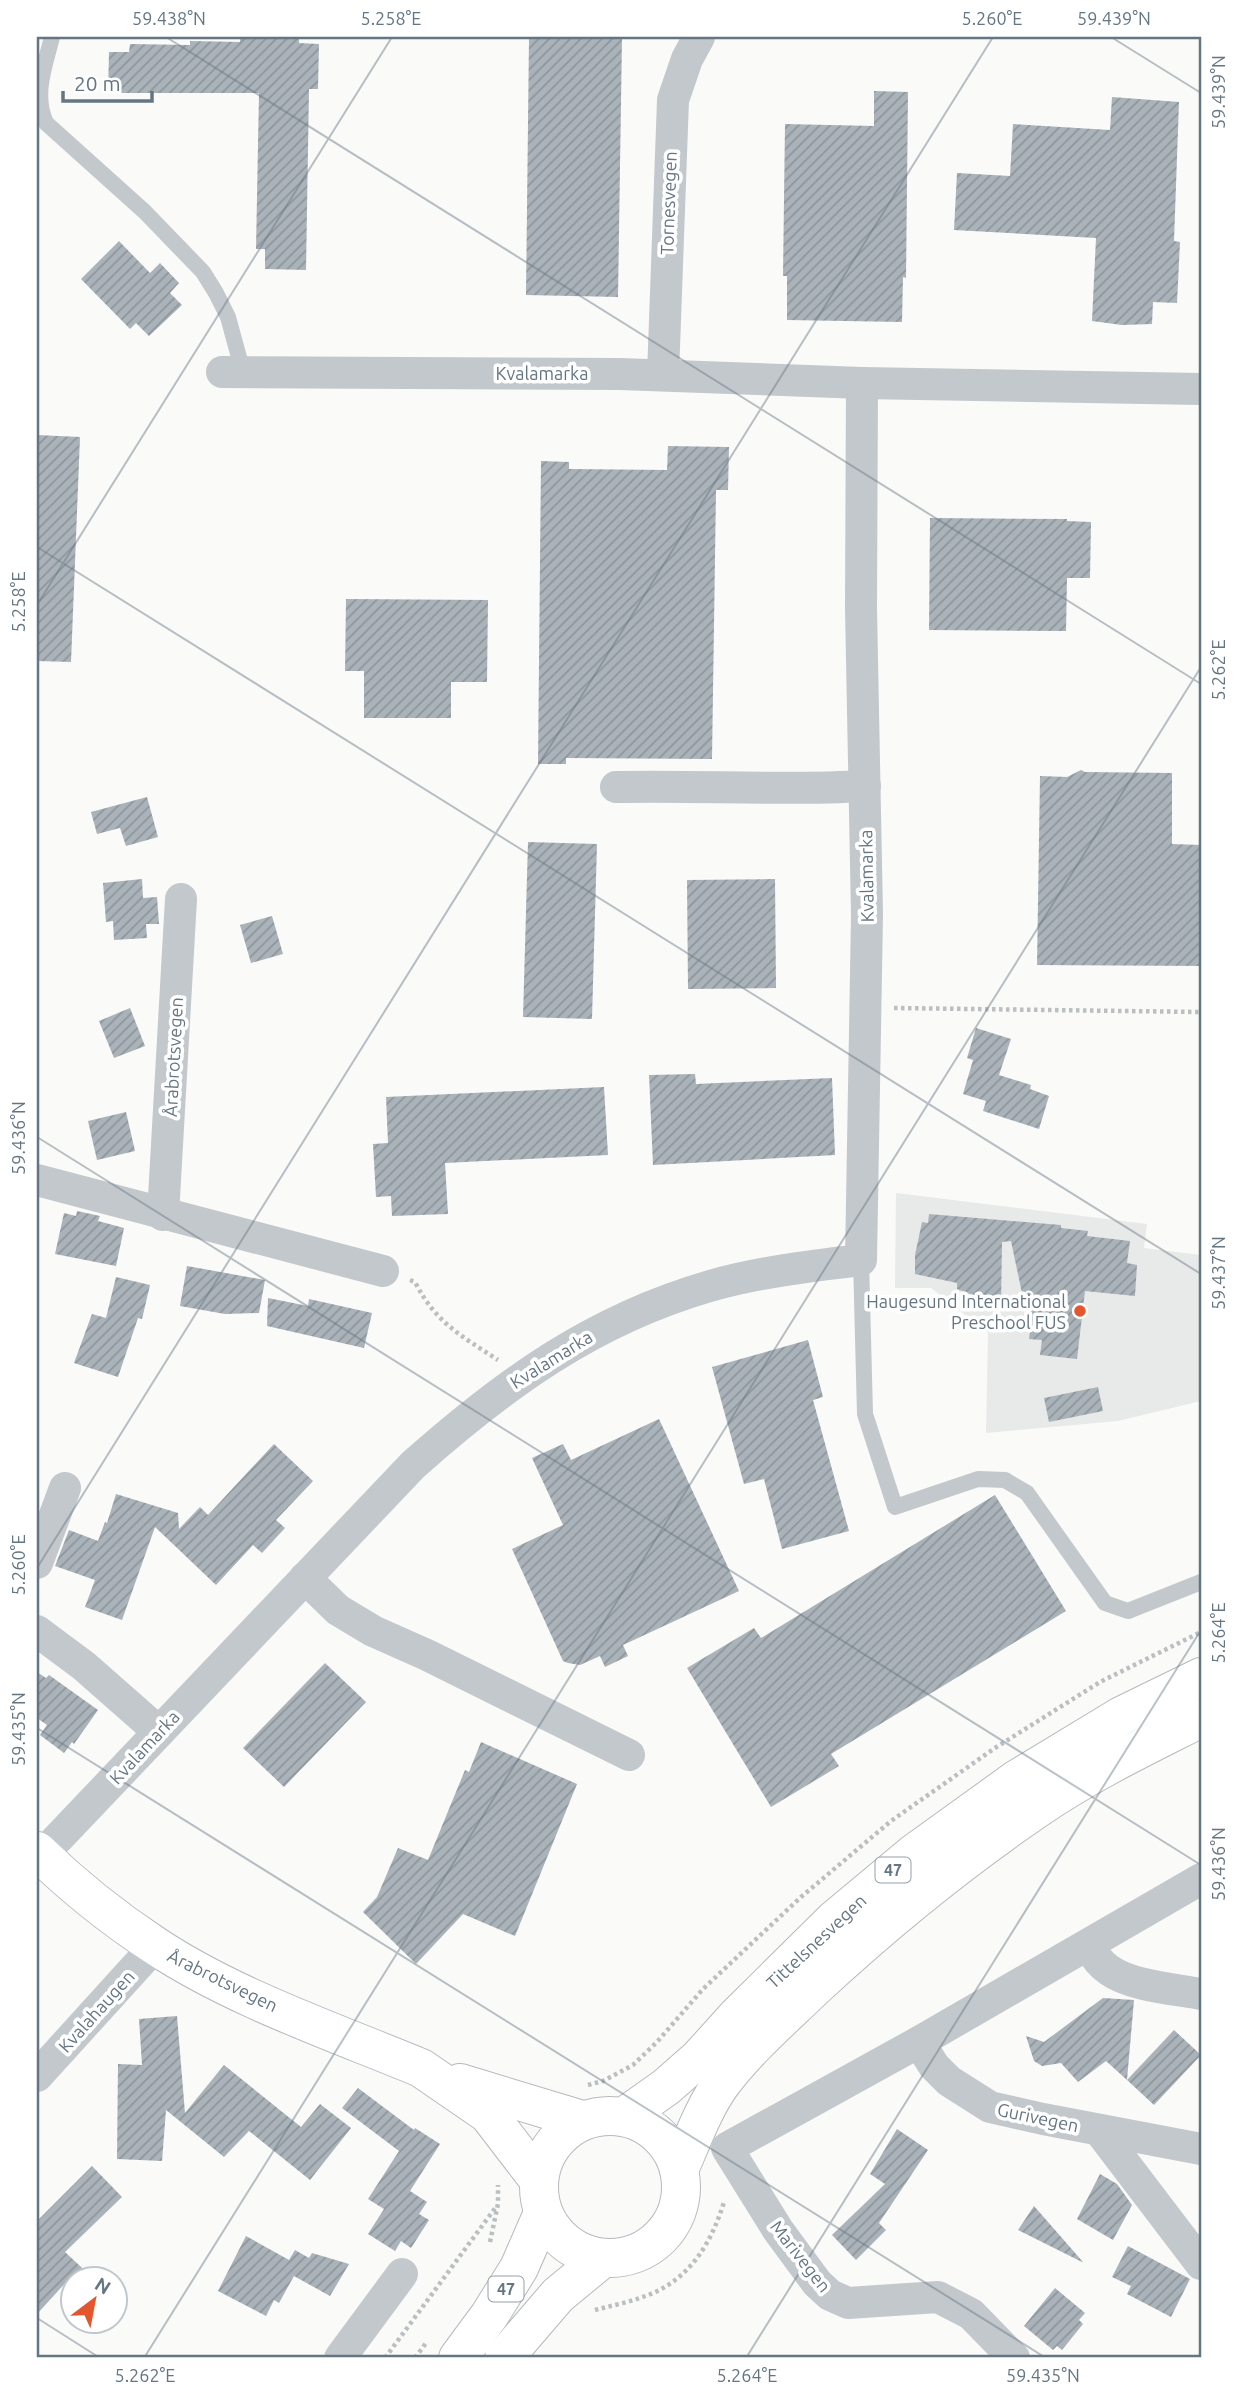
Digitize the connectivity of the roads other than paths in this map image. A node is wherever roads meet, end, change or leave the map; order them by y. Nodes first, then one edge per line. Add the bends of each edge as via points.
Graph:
1 (52, 37) edge
2 (699, 37) edge
3 (233, 372) joint
4 (663, 375) junction
5 (862, 383) junction
6 (1201, 389) edge
7 (865, 786) junction
8 (615, 787) dead end
9 (181, 899) dead end
10 (37, 1180) edge
11 (163, 1215) junction
12 (861, 1260) junction
13 (383, 1271) road end
14 (65, 1488) dead end
15 (37, 1563) edge
16 (305, 1578) junction
17 (1201, 1582) edge
18 (37, 1630) edge
19 (1201, 1677) edge
20 (1201, 1718) edge
21 (159, 1732) junction
22 (629, 1755) dead end
23 (39, 1853) edge
24 (1201, 1879) edge
25 (1088, 1945) junction
26 (155, 1946) junction
27 (1201, 1994) edge
28 (919, 2042) junction
29 (431, 2075) junction
30 (37, 2076) edge
31 (625, 2116) junction
32 (582, 2120) junction
33 (1100, 2130) junction
34 (1201, 2149) edge
35 (680, 2170) junction
36 (541, 2196) junction
37 (603, 2258) junction
38 (1201, 2264) edge
39 (402, 2274) dead end
40 (444, 2348) edge
41 (340, 2358) edge
42 (504, 2358) edge
43 (1014, 2358) edge

1 - 3 lane via 39,90 46,123 145,212 203,272 228,317
2 - 4 street, Tornesvegen via 673,100
3 - 4 street, Kvalamarka
4 - 5 street, Kvalamarka
5 - 6 street, Kvalamarka
5 - 7 street, Kvalamarka
7 - 8 street
7 - 12 street, Kvalamarka
9 - 11 street, Årabrotsvegen
10 - 11 street
11 - 13 street
12 - 16 street, Kvalamarka via 785,1269 711,1286 593,1332 467,1416 413,1465
12 - 17 lane, Kvalamarka via 865,1414 895,1507 978,1479 1006,1480 1027,1493 1105,1603 1128,1611
14 - 15 street
16 - 21 street, Kvalamarka
16 - 22 street via 338,1610 373,1631
18 - 21 street
19 - 31 main road, Tittelsnesvegen / 47 via 1121,1716 1017,1779 913,1854 835,1919 699,2058
20 - 35 main road, Tittelsnesvegen / 47 via 1039,1807 860,1945 754,2045 721,2084
21 - 23 street, Kvalamarka
23 - 26 main road, Årabrotsvegen
24 - 25 street
25 - 27 street via 1109,1970 1128,1979
25 - 28 street
26 - 29 main road, Årabrotsvegen via 249,1996
26 - 30 street, Kvalahaugen
28 - 33 street, Gurivegen via 949,2081 990,2106
28 - 43 street, Marivegen via 727,2148 778,2230 830,2295 848,2303 938,2297 971,2314
29 - 32 main road, Årabrotsvegen
29 - 36 main road, Årabrotsvegen via 488,2114
31 - 32 main road
31 - 35 main road via 650,2127 669,2145
32 - 36 main road, 47 via 560,2134 545,2155
33 - 34 street, Gurivegen
33 - 38 street, Gurivegen
35 - 37 main road, 47 via 682,2192 664,2234 647,2248
36 - 37 main road via 557,2235 578,2251
36 - 40 main road, 47 via 519,2268 489,2316
37 - 42 main road, 47 via 558,2295
39 - 41 street

